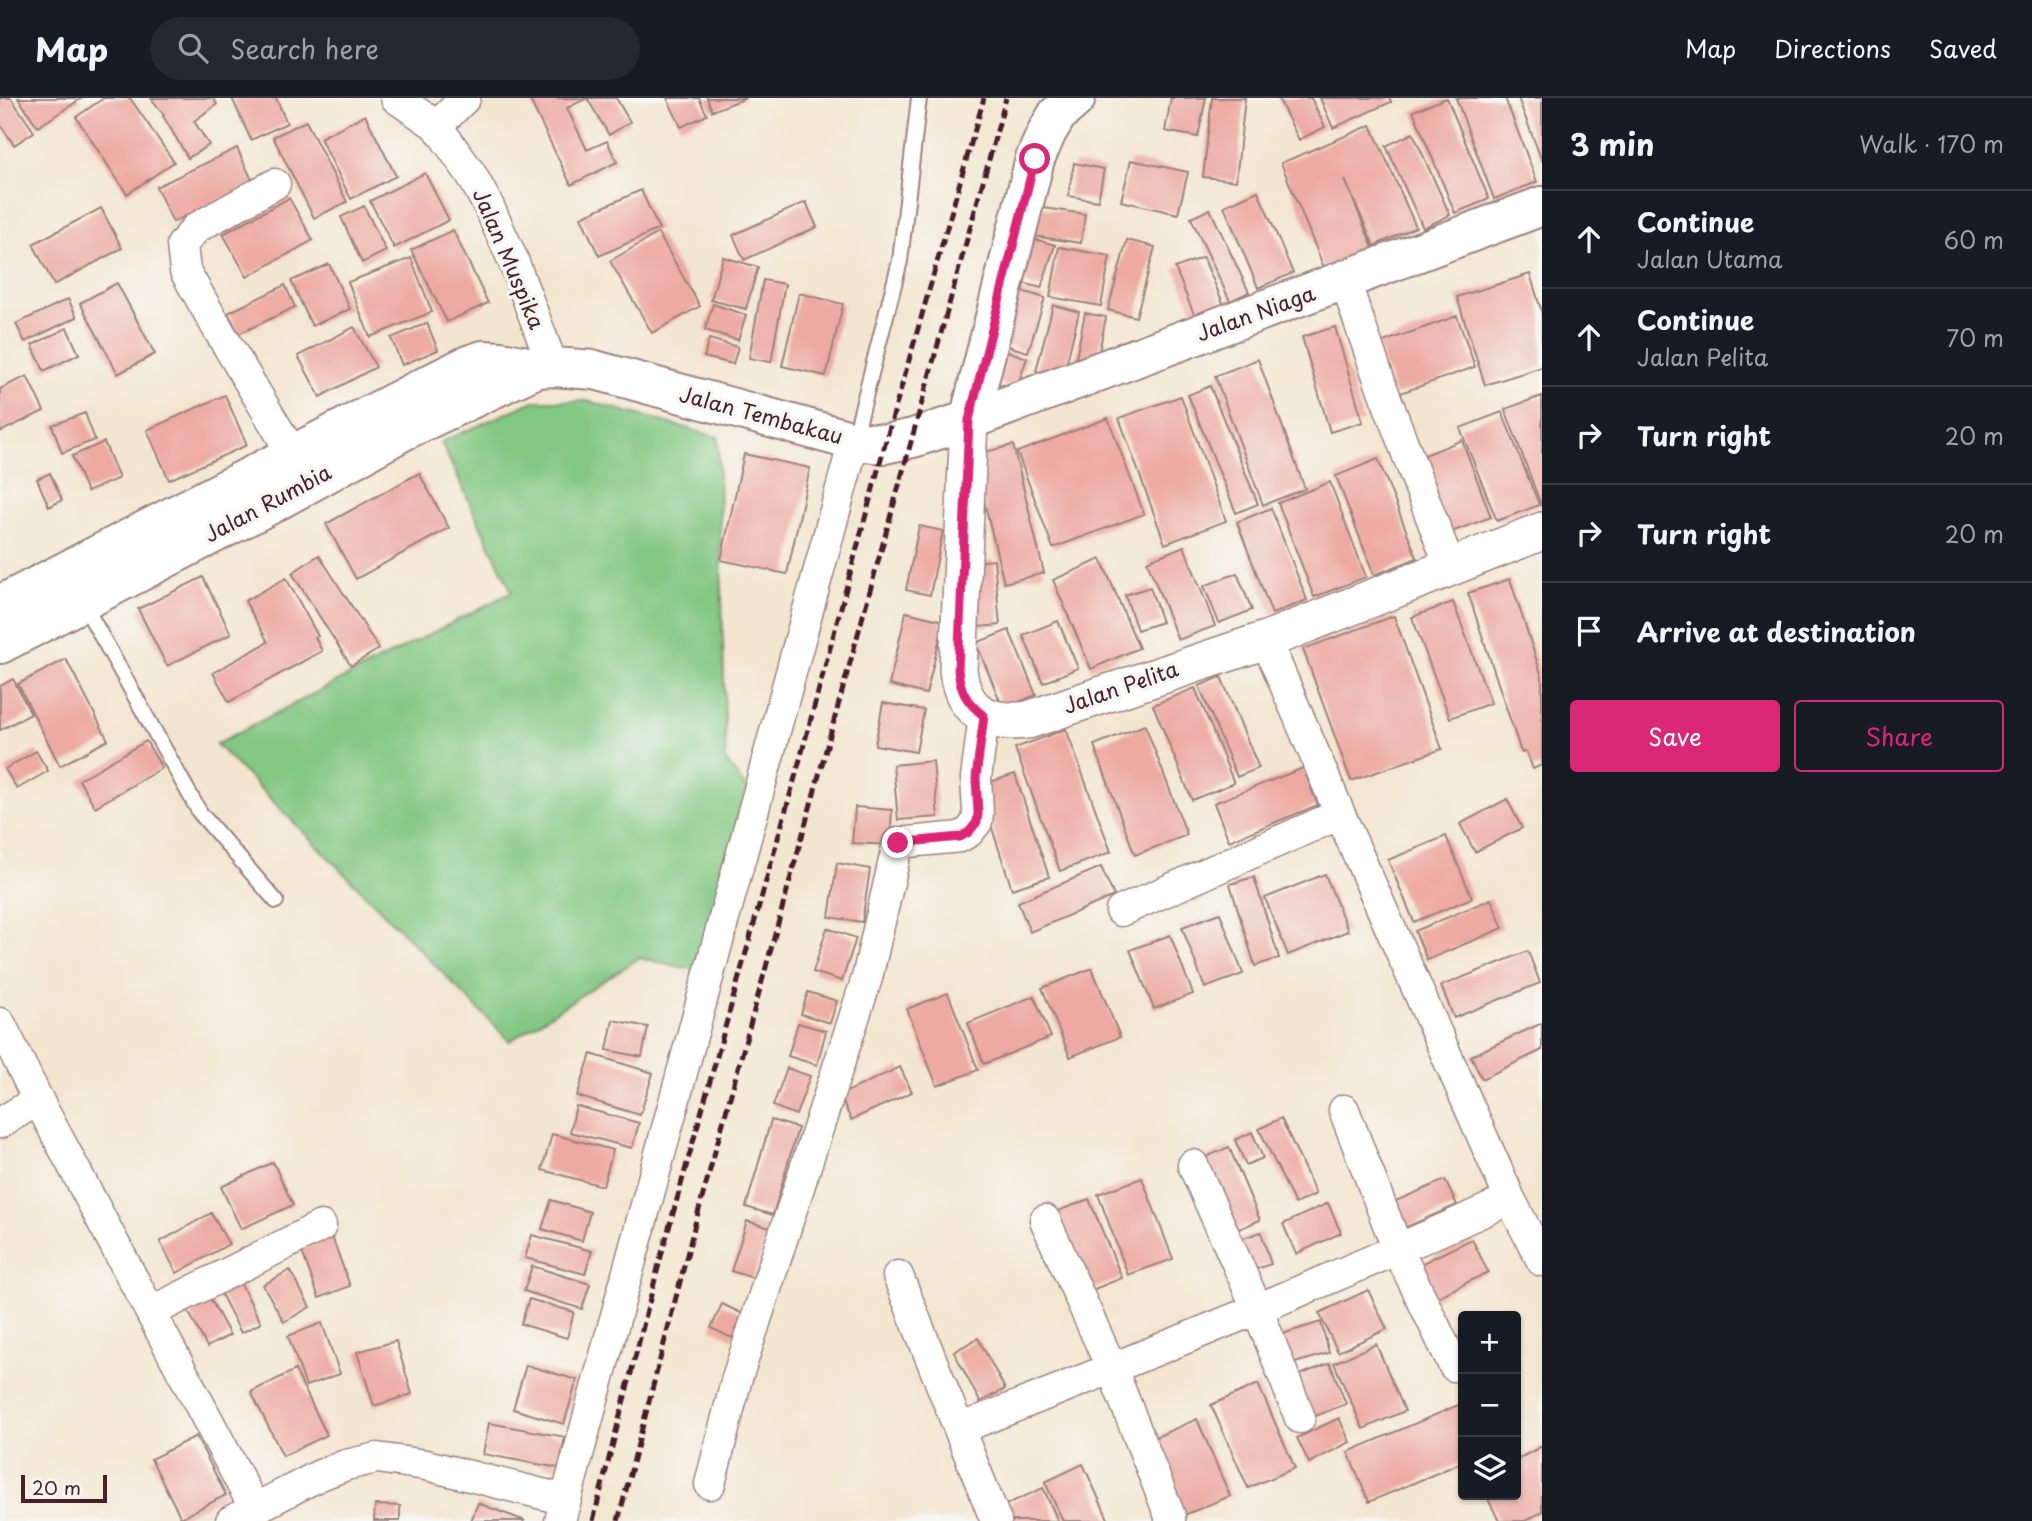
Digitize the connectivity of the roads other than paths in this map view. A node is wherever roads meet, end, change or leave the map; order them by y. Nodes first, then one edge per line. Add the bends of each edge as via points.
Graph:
1 (396, 98) edge
2 (465, 98) edge
3 (919, 98) edge
4 (1065, 104) edge
5 (437, 126) junction
6 (275, 184) dead end
7 (1542, 206) edge
8 (1345, 281) junction
9 (545, 368) junction
10 (969, 420) junction
11 (854, 441) junction
12 (293, 455) junction
13 (1542, 531) edge
14 (1450, 568) junction
15 (83, 602) junction
16 (0, 605) edge
17 (1266, 640) junction
18 (0, 644) edge
19 (984, 716) junction
20 (1340, 814) junction
21 (276, 901) dead end
22 (1121, 911) dead end
23 (0, 1023) edge
24 (37, 1100) junction
25 (1344, 1110) dead end
26 (0, 1123) edge
27 (1192, 1164) dead end
28 (1510, 1199) junction
29 (1045, 1220) dead end
30 (321, 1226) dead end
31 (1398, 1250) junction
32 (1542, 1261) edge
33 (898, 1276) dead end
34 (1257, 1308) junction
35 (151, 1312) junction
36 (1454, 1366) dead end
37 (1112, 1369) junction
38 (1300, 1418) dead end
39 (959, 1429) junction
40 (710, 1484) dead end
41 (563, 1510) edge
42 (243, 1515) edge
43 (996, 1521) edge
44 (1170, 1521) edge

1 - 5 street, Jalan Muspika
2 - 5 street
3 - 11 lane via 900,261
4 - 10 main road via 1035,159
5 - 9 street, Jalan Muspika via 471,174 513,260
6 - 12 street via 196,228 182,245 186,271
7 - 8 main road, Jalan Niaga
8 - 10 main road, Jalan Niaga
8 - 14 street
9 - 11 main road, Jalan Tembakau via 595,370
9 - 12 main road, Jalan Rumbia via 483,360 468,365
9 - 15 main road, Jalan Rumbia via 405,430
10 - 11 main road, Jalan Tembakau via 885,444
10 - 19 street via 958,670 964,697
11 - 41 street
12 - 16 main road, Jalan Rumbia
13 - 14 street, Jalan Pelita
14 - 17 street, Jalan Pelita
15 - 18 main road, Jalan Rumbia
15 - 21 lane via 200,813
17 - 19 street, Jalan Pelita via 1028,720 996,721
17 - 20 street
19 - 40 street via 976,778 978,813 973,828 960,837 898,843 867,978 737,1378
20 - 22 street
20 - 28 street
23 - 24 street
24 - 26 street
24 - 35 street
25 - 31 street
27 - 34 street
28 - 31 street
28 - 32 street
29 - 37 street
30 - 35 street
31 - 34 street
31 - 36 street
33 - 39 street
34 - 37 street
34 - 38 street
35 - 42 street
37 - 39 street
37 - 44 street
39 - 43 street
41 - 42 street via 426,1465 377,1458 320,1475

